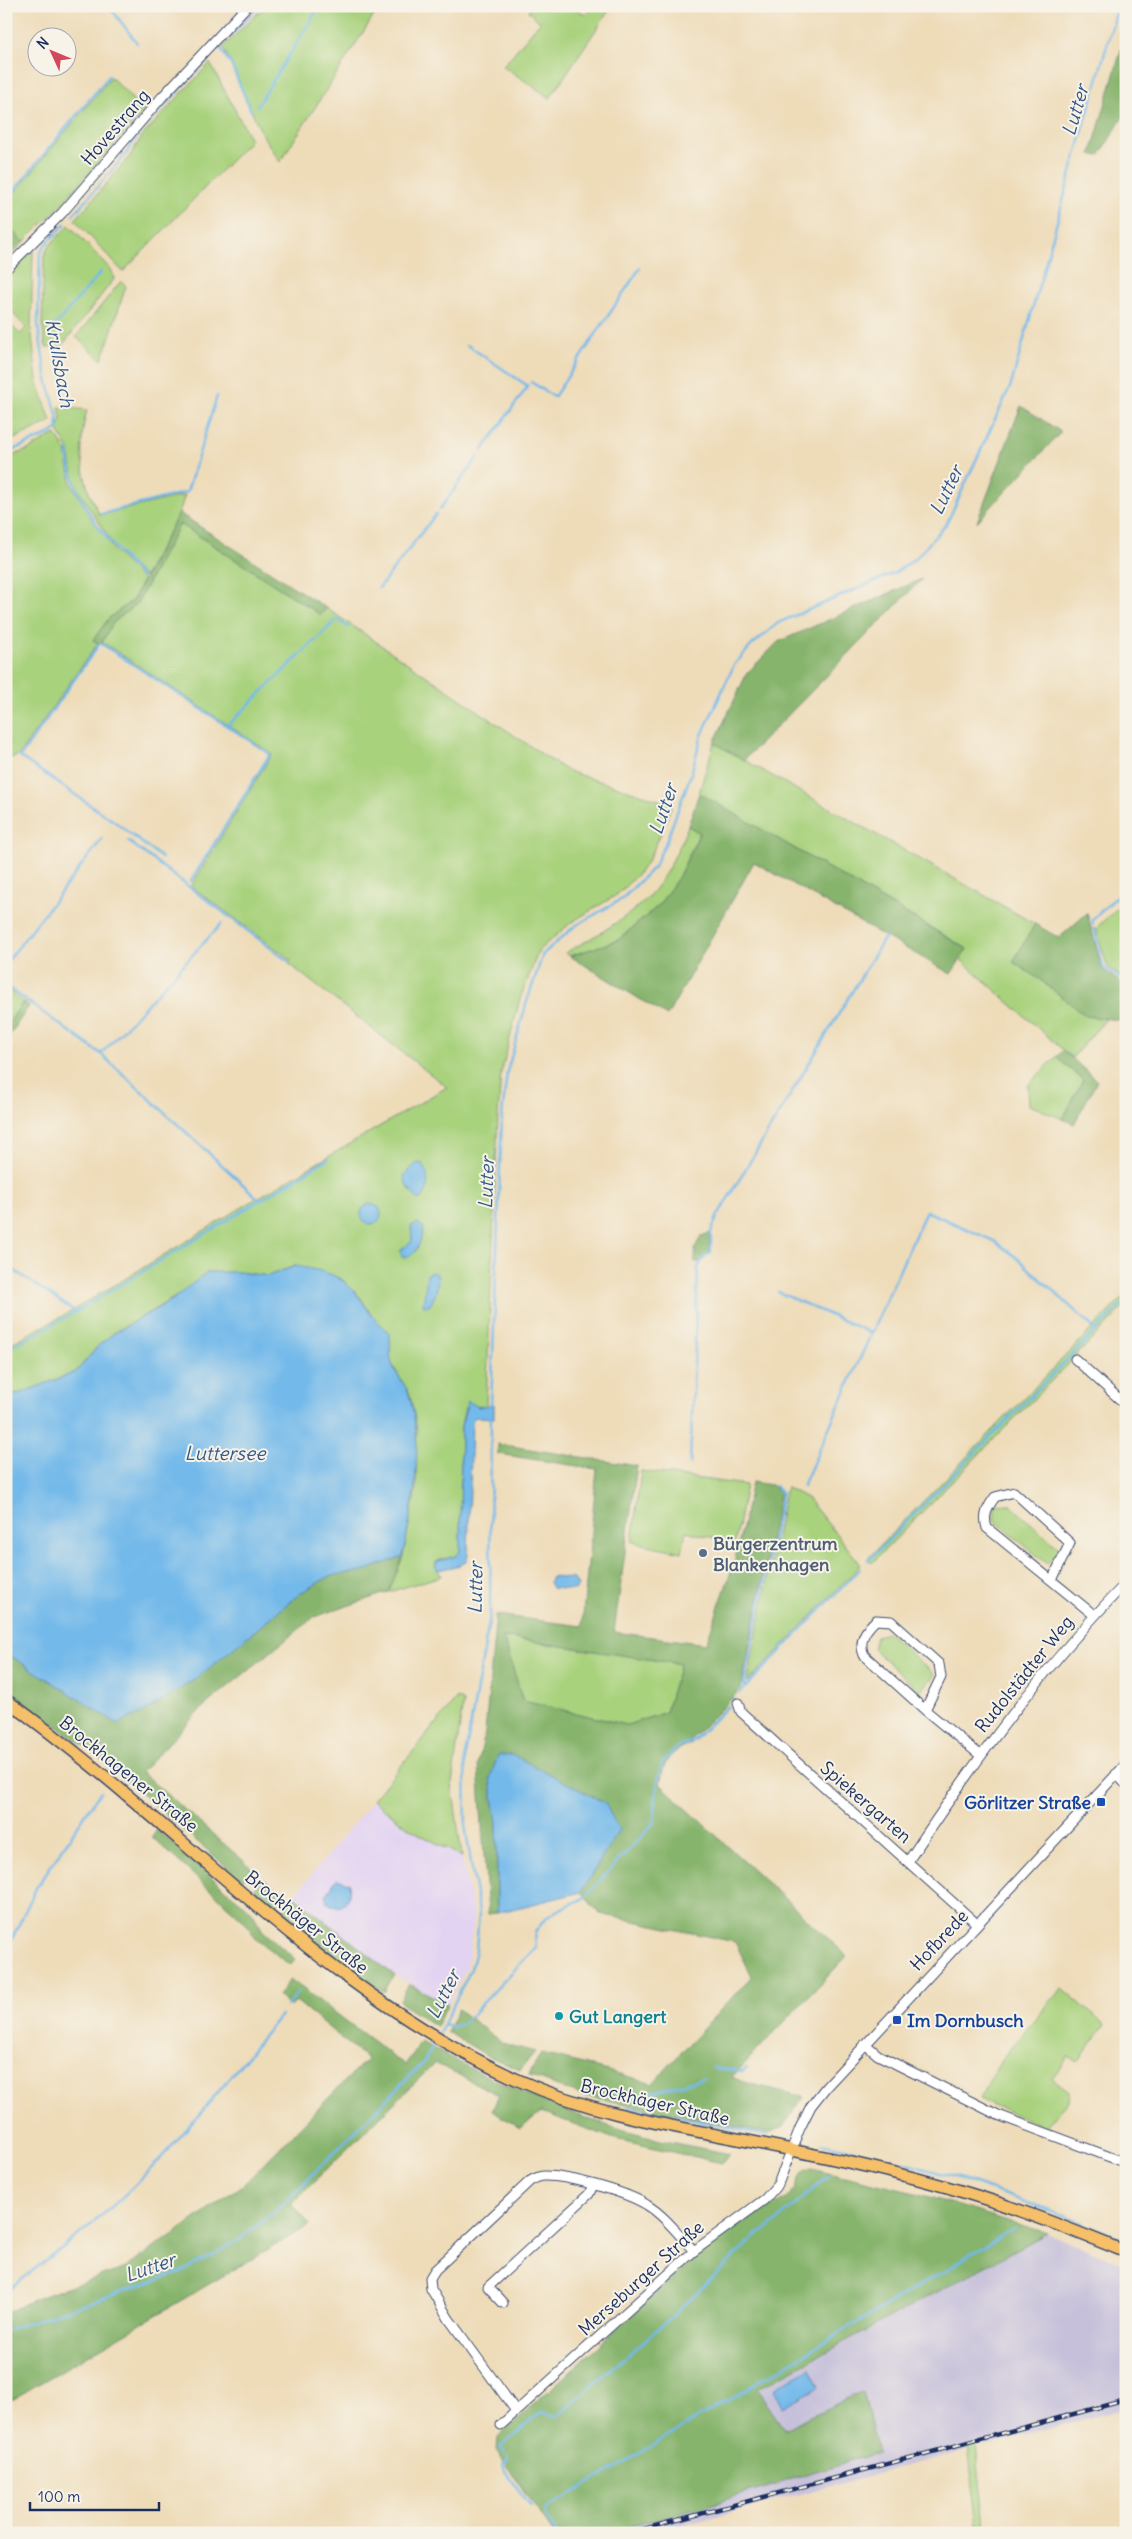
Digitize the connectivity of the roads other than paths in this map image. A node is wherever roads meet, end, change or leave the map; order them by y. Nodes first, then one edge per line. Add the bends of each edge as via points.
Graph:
1 (247, 6) edge
2 (6, 269) edge
3 (1075, 1358) dead end
4 (1126, 1405) edge
5 (1052, 1580) junction
6 (1126, 1583) edge
7 (1094, 1615) junction
8 (6, 1700) edge
9 (738, 1703) dead end
10 (925, 1710) junction
11 (980, 1755) junction
12 (1126, 1764) edge
13 (1116, 1774) junction
14 (1126, 1784) edge
15 (909, 1860) junction
16 (227, 1879) joint
17 (977, 1924) junction
18 (865, 2044) junction
19 (792, 2150) junction
20 (1126, 2163) edge
21 (593, 2185) junction
22 (694, 2250) junction
23 (1126, 2252) edge
24 (503, 2303) dead end
25 (516, 2411) junction
26 (502, 2425) dead end

1 - 2 street, Hovestrang via 162,97 62,213
3 - 4 street
5 - 5 street, Rudolstädter Weg via 1070,1543 1014,1492 995,1497 984,1520 987,1528
5 - 7 street, Rudolstädter Weg
6 - 7 street, Rudolstädter Weg
7 - 11 street, Rudolstädter Weg
8 - 16 main road, Brockhagener Straße via 86,1760
9 - 15 street, Spiekergarten via 741,1712 755,1725 860,1821 868,1824
10 - 10 street, Rudolstädter Weg via 940,1677 939,1664 891,1621 876,1620 862,1637 864,1655
10 - 11 street, Rudolstädter Weg
11 - 15 street, Rudolstädter Weg
12 - 13 street, Hofbrede
13 - 14 street
13 - 17 street, Hofbrede
15 - 17 street, Spiekergarten
16 - 19 main road, Brockhäger Straße via 344,1975 455,2049 520,2081 588,2107 646,2122
17 - 18 street, Hofbrede
18 - 19 street, Hofbrede via 811,2106
18 - 20 street via 878,2055 998,2115
19 - 22 street, Merseburger Straße via 778,2184 765,2199
19 - 23 main road, Brockhäger Straße via 972,2194 1038,2216
21 - 22 street via 648,2205
21 - 24 street via 589,2194 488,2287
21 - 25 street via 546,2176 530,2181 430,2278 431,2288 449,2319
22 - 25 street, Merseburger Straße
25 - 26 street, Merseburger Straße

